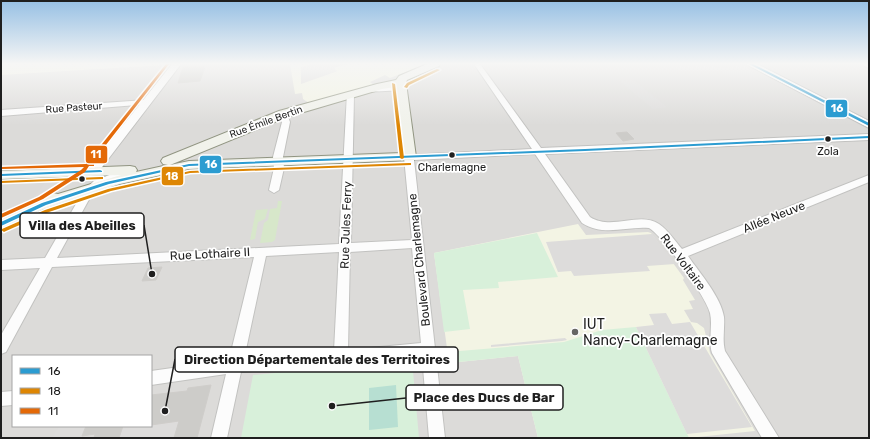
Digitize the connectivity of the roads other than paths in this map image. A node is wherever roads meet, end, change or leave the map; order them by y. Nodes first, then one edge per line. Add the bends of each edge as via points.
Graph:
1 (160, 84) edge
2 (387, 84) edge
3 (491, 84) edge
4 (791, 84) edge
5 (401, 86) edge
6 (350, 95) junction
7 (146, 102) junction
8 (1, 113) edge
9 (283, 114) junction
10 (869, 125) edge
11 (869, 137) edge
12 (539, 152) junction
13 (409, 157) junction
14 (190, 159) junction
15 (349, 159) junction
16 (279, 162) junction
17 (131, 170) junction
18 (92, 172) junction
19 (66, 173) junction
20 (1, 175) edge
21 (869, 178) edge
22 (90, 189) junction
23 (274, 190) dead end
24 (59, 195) junction
25 (44, 204) junction
26 (1, 224) edge
27 (418, 244) junction
28 (345, 248) junction
29 (261, 252) junction
30 (679, 255) junction
31 (48, 262) junction
32 (1, 265) edge
33 (1, 348) edge
34 (428, 349) junction
35 (342, 356) junction
36 (236, 366) junction
37 (152, 378) edge
38 (12, 398) edge
39 (1, 399) edge
40 (219, 438) edge
41 (437, 438) edge
42 (771, 438) edge

1 - 7 street
2 - 6 main road, Rue Émile Bertin
3 - 12 street, Rue Voltaire
4 - 10 street
5 - 13 main road, Boulevard Charlemagne
6 - 9 main road, Rue Émile Bertin
6 - 15 street, Rue Jules Ferry
7 - 8 street, Rue Pasteur
7 - 18 street
9 - 14 main road, Rue Émile Bertin
9 - 16 street via 286,122
11 - 12 street
12 - 13 street
12 - 30 street, Rue Voltaire via 591,224 601,227 650,224 660,230
13 - 15 main road
13 - 27 street, Boulevard Charlemagne
14 - 16 main road
14 - 17 main road, Rue Émile Bertin
14 - 22 main road
15 - 16 main road
15 - 28 street, Rue Jules Ferry
16 - 23 street
17 - 18 main road, Rue Émile Bertin
17 - 22 street via 102,180
18 - 19 main road, Rue Émile Bertin
18 - 24 main road
19 - 20 main road, Rue Émile Bertin
19 - 24 main road via 68,181
21 - 30 street, Allée Neuve
22 - 25 main road
22 - 31 street
24 - 25 main road
25 - 26 main road
27 - 28 street, Rue Lothaire II
27 - 34 street, Boulevard Charlemagne
28 - 29 street, Rue Lothaire II
28 - 35 street, Rue Jules Ferry
29 - 31 street, Rue Lothaire II
29 - 36 street
30 - 42 street, Rue Voltaire via 712,302 718,320 715,341 719,353
31 - 32 street, Rue Lothaire II
31 - 33 street
34 - 35 street
34 - 41 street, Boulevard Charlemagne
35 - 36 street
36 - 37 street
36 - 40 street
38 - 39 street

